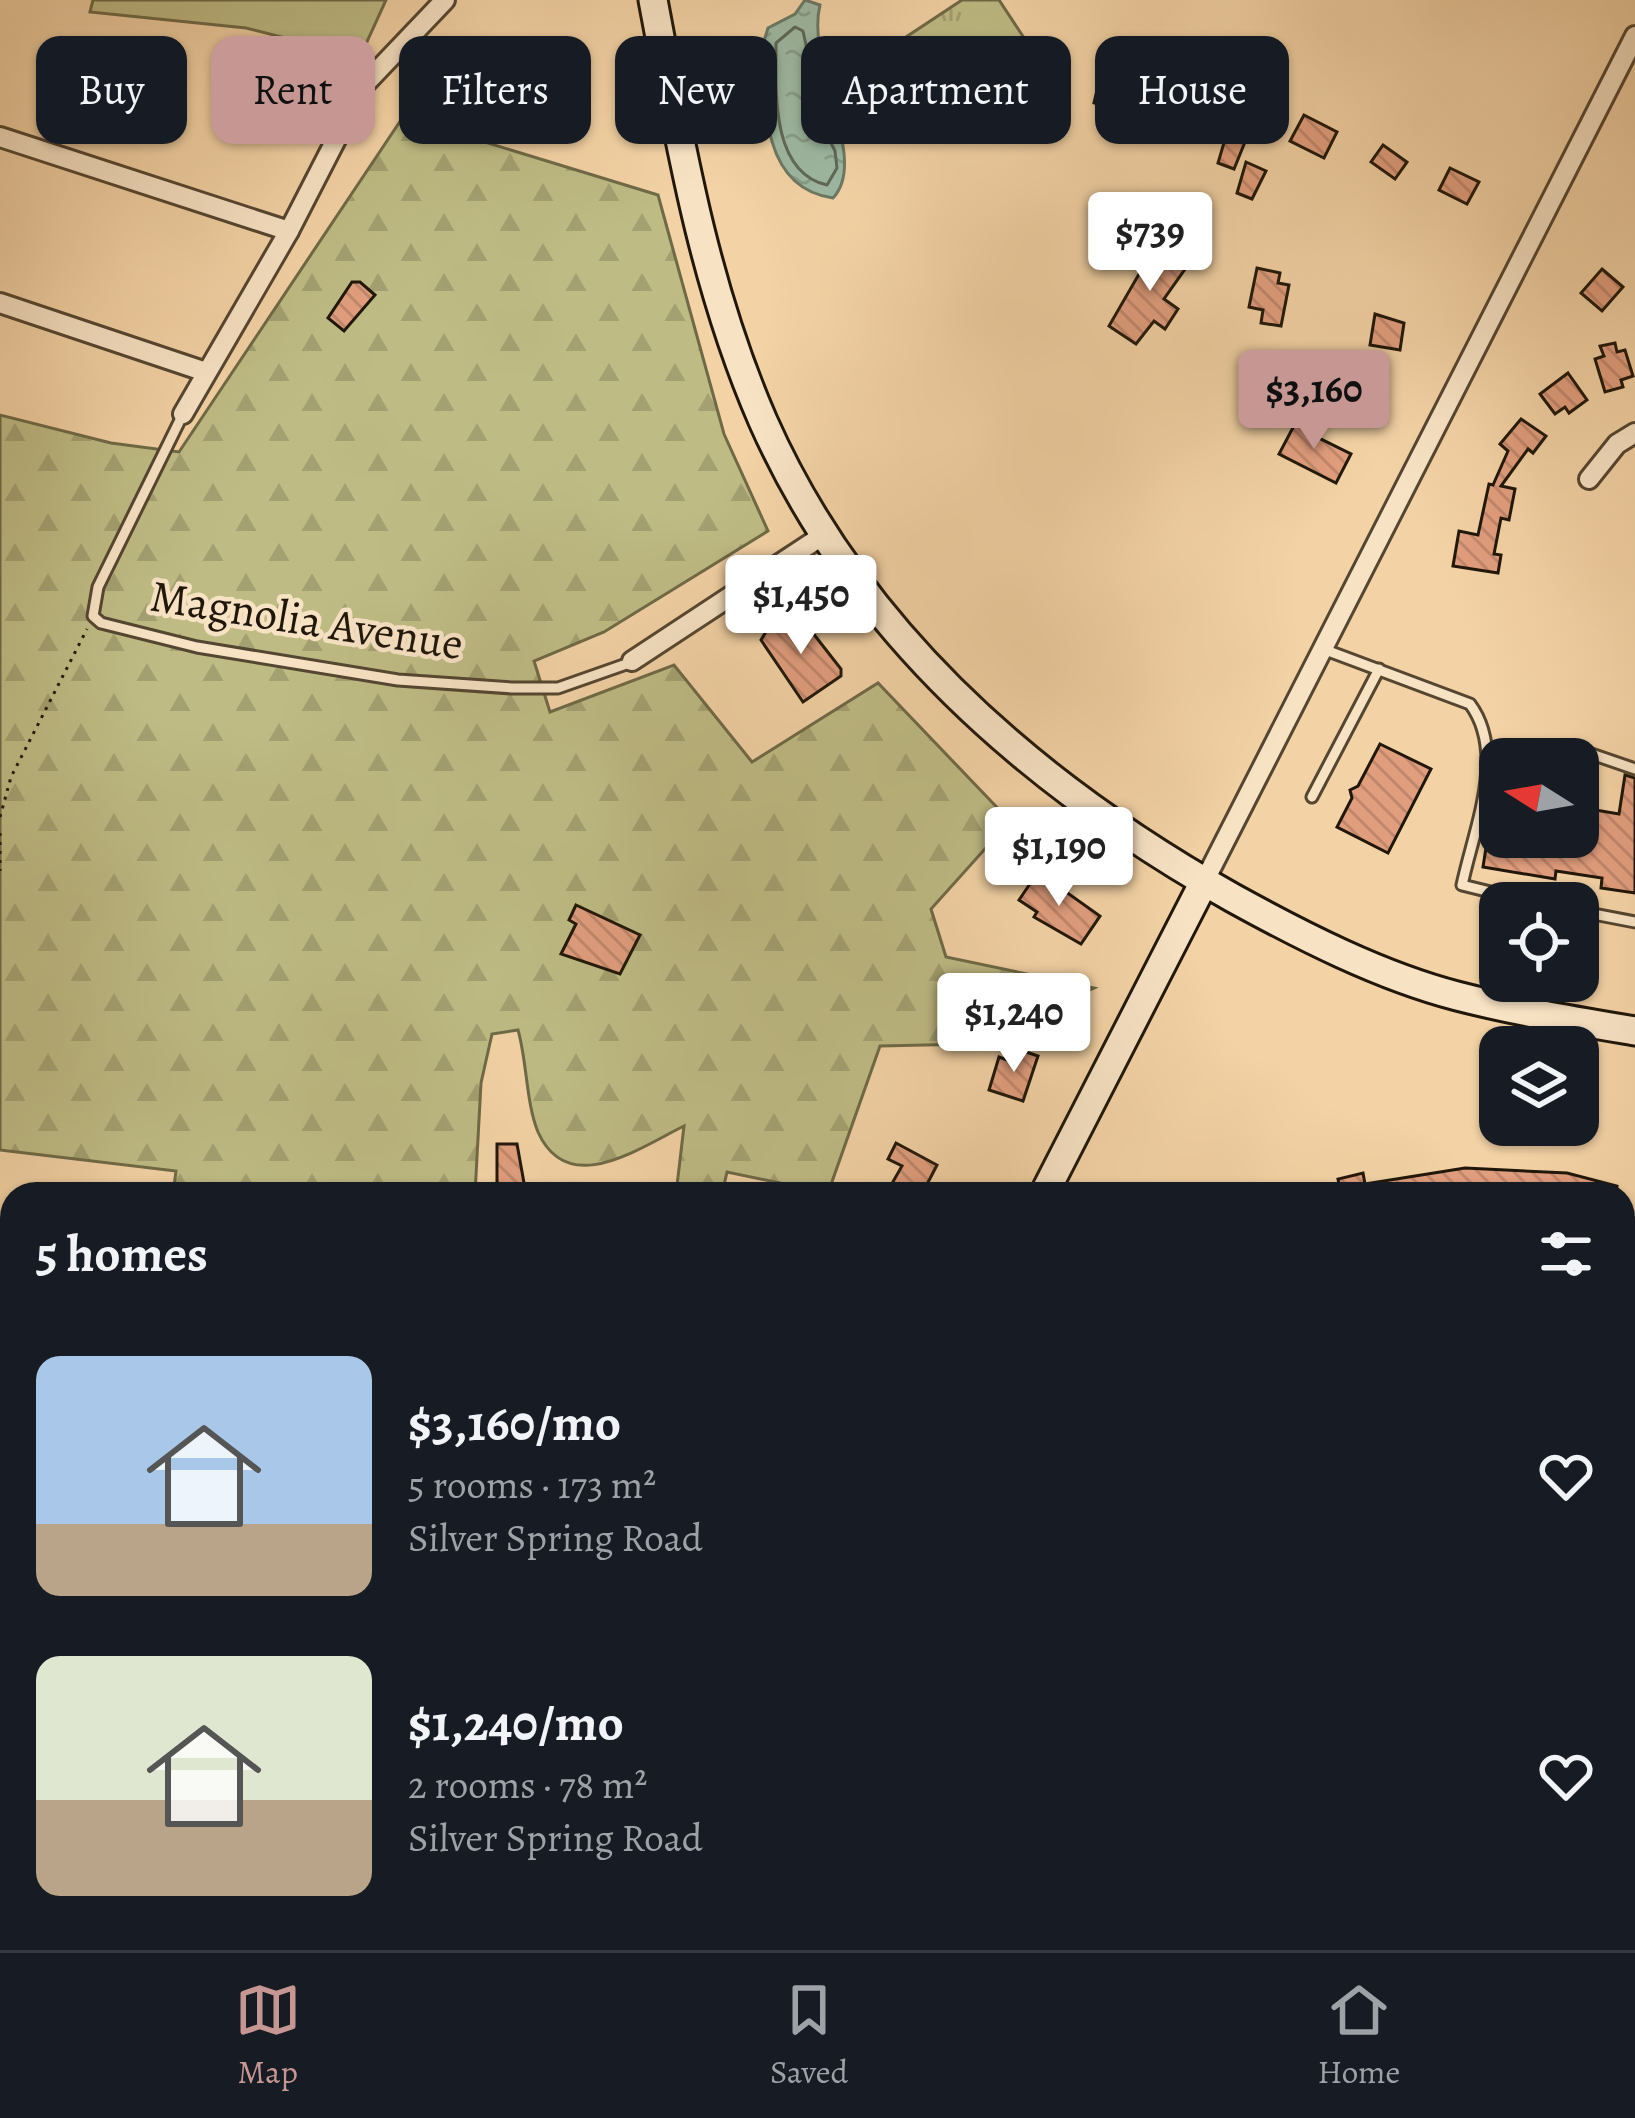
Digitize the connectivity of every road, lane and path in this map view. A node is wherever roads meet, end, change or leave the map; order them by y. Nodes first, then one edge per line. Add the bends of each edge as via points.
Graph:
1 (445, 0) edge
2 (653, 0) edge
3 (1635, 36) edge
4 (0, 137) edge
5 (289, 231) junction
6 (0, 303) edge
7 (206, 372) junction
8 (183, 414) joint
9 (1635, 433) edge
10 (1589, 479) dead end
11 (824, 534) junction
12 (93, 616) junction
13 (1323, 649) junction
14 (632, 662) joint
15 (1379, 669) junction
16 (1487, 738) edge
17 (1599, 757) edge
18 (1635, 769) edge
19 (1312, 797) dead end
20 (1479, 804) edge
21 (0, 817) edge
22 (0, 833) edge
23 (0, 871) edge
24 (1204, 882) junction
25 (1479, 888) edge
26 (1599, 915) edge
27 (1635, 922) edge
28 (1635, 1031) edge
29 (1050, 1182) edge

1 - 5 street, Magnolia Avenue via 364,85
2 - 11 main road via 702,248 729,334 764,424
3 - 13 street
4 - 5 street
5 - 7 street, Magnolia Avenue
6 - 7 street
7 - 8 street, Magnolia Avenue
8 - 12 lane, Magnolia Avenue via 98,587
9 - 10 street
11 - 14 street, Magnolia Avenue
11 - 24 main road via 957,700 1091,811
12 - 14 lane, Magnolia Avenue via 196,647 398,680 558,688
12 - 21 path via 11,777
13 - 15 lane
13 - 24 street
15 - 16 lane via 1470,704
15 - 19 lane
17 - 18 lane
20 - 25 lane via 1462,884
22 - 23 path
24 - 28 main road via 1279,923 1454,995
24 - 29 main road
26 - 27 lane

